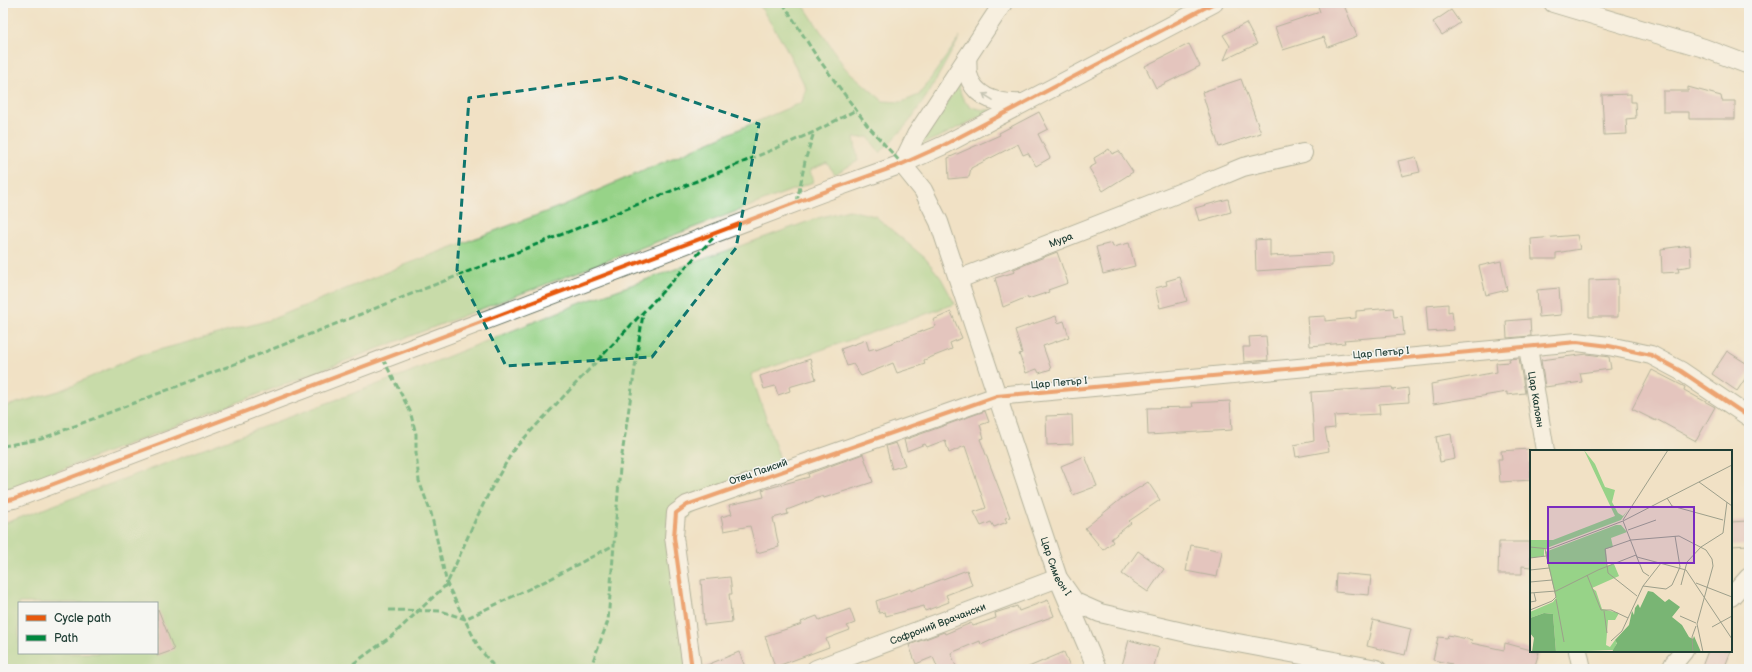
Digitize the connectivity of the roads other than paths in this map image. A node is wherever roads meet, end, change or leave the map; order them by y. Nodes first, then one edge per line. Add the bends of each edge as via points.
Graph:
1 (1003, 3) edge
2 (1214, 3) edge
3 (1553, 3) edge
4 (967, 58) junction
5 (1749, 65) edge
6 (1026, 102) junction
7 (1303, 153) dead end
8 (902, 164) junction
9 (959, 279) junction
10 (1528, 347) junction
11 (997, 396) junction
12 (1749, 417) edge
13 (1545, 450) edge
14 (3, 501) edge
15 (1749, 577) edge
16 (1058, 578) junction
17 (1732, 596) edge
18 (1578, 652) edge
19 (1683, 652) edge
20 (1370, 668) edge
21 (692, 669) edge
22 (816, 669) edge
23 (1097, 669) edge
24 (1582, 669) edge
25 (1671, 669) edge

1 - 4 street
2 - 6 street
3 - 5 street via 1704,48
6 -> 4 street via 994,101 984,95 974,86 968,74
4 - 8 street via 916,135
6 - 8 street
7 - 9 street, Мура via 1243,167
8 - 9 street, Цар Симеон I via 923,190 939,222
8 - 14 street
9 - 11 street, Цар Симеон I
10 - 11 street, Цар Петър I
10 - 12 street, Цар Петър I via 1577,342 1651,355 1681,371
10 - 13 street, Цар Калоян
11 - 16 street, Цар Симеон I
11 - 21 street, Отец Паисий via 687,505 676,513 674,536
15 - 17 street
16 - 20 street, Цар Симеон I via 1075,602 1100,613 1200,636
16 - 22 street, Софроний Врачански
16 - 23 street
18 - 24 street
19 - 25 street

